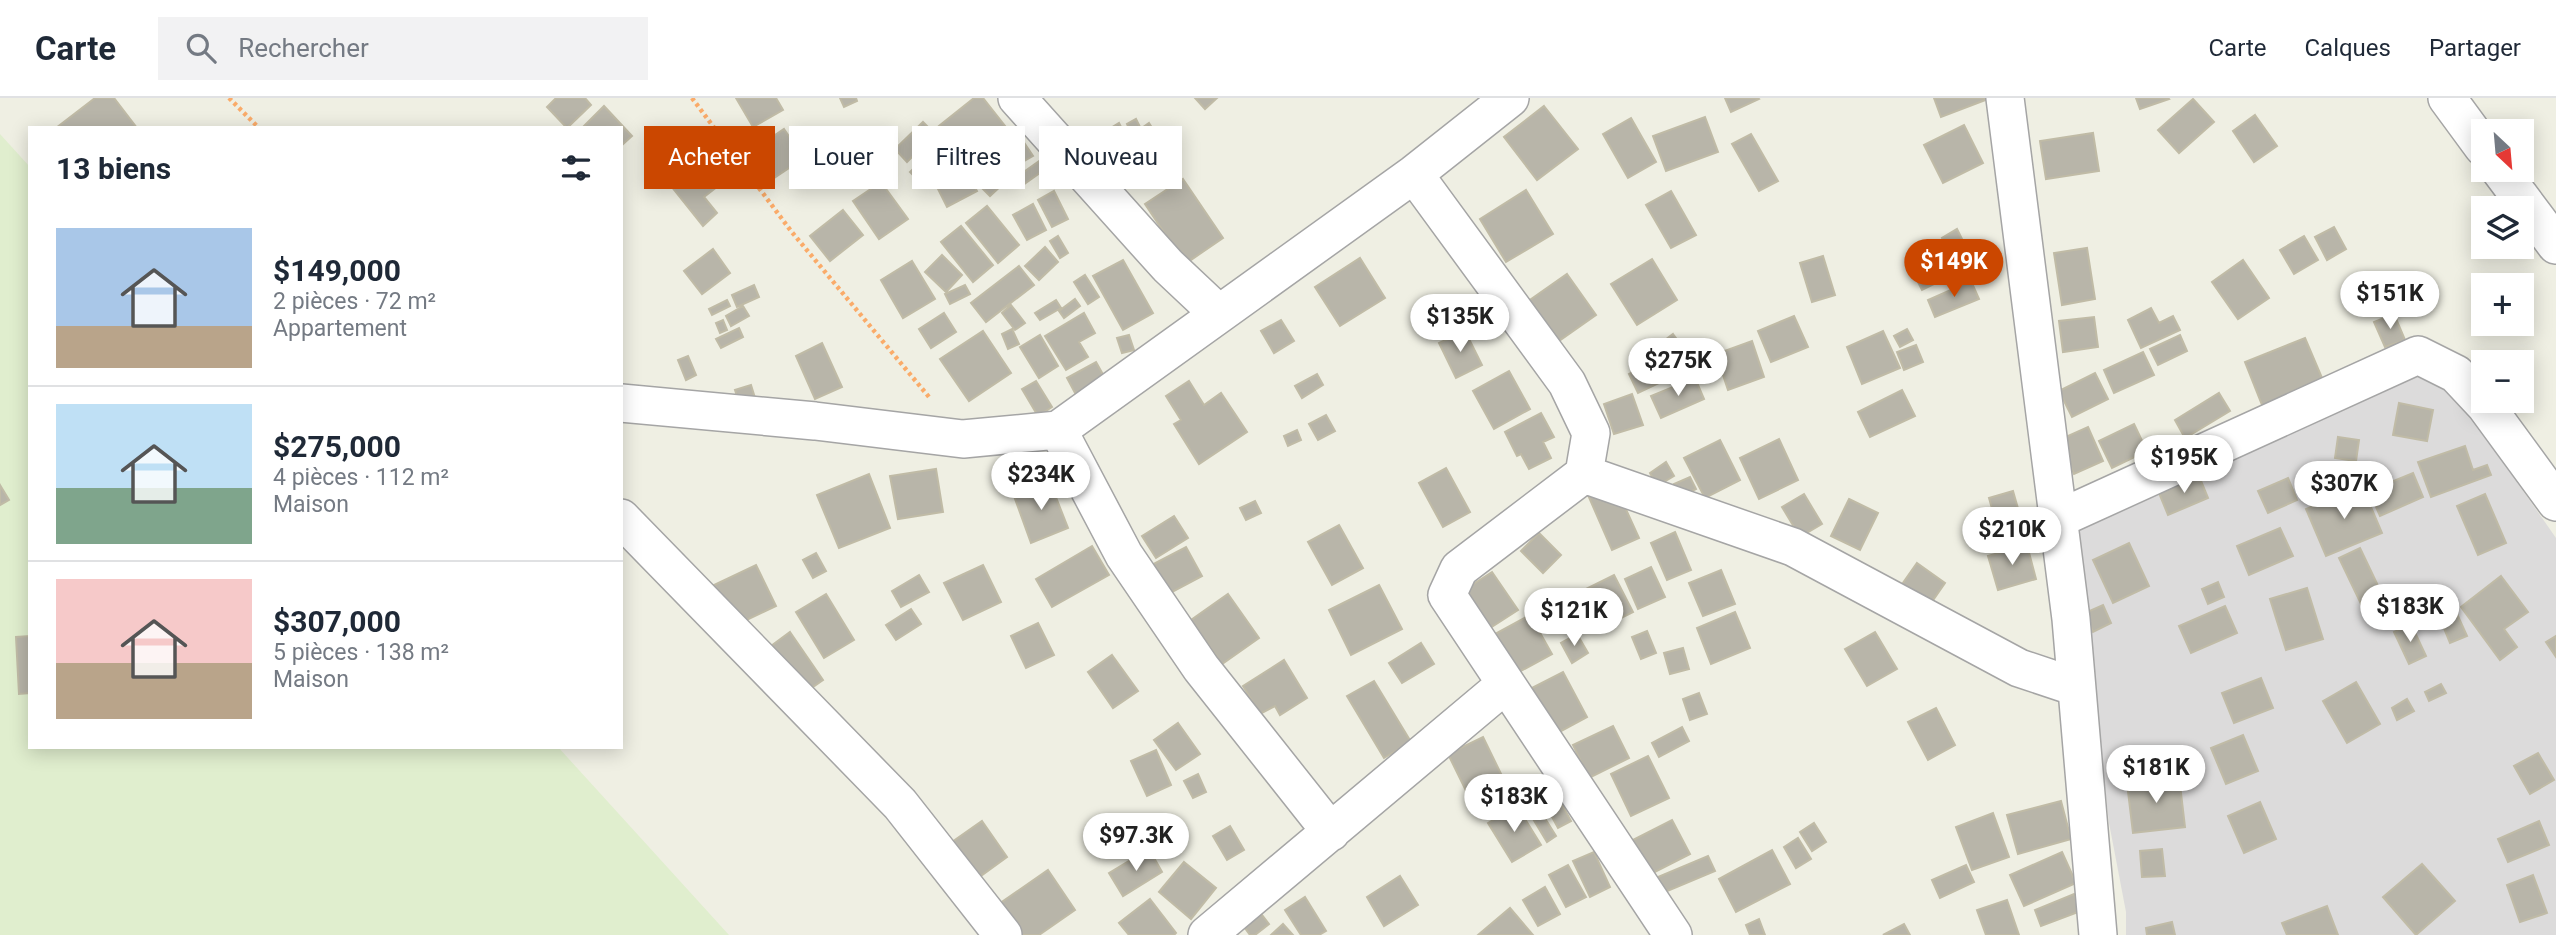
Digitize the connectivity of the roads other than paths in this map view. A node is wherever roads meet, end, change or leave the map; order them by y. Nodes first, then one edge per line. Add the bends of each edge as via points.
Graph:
1 (1017, 98) edge
2 (1510, 98) edge
3 (2006, 98) edge
4 (2447, 98) edge
5 (2471, 131) edge
6 (1414, 174) junction
7 (2509, 182) edge
8 (2556, 245) edge
9 (1219, 314) junction
10 (623, 403) edge
11 (1058, 430) junction
12 (1584, 474) junction
13 (2556, 502) edge
14 (2058, 519) junction
15 (623, 520) edge
16 (1506, 684) junction
17 (2076, 687) junction
18 (1331, 832) junction
19 (1003, 935) edge
20 (1207, 935) edge
21 (1673, 935) edge
22 (2098, 935) edge

1 - 9 street via 1168,267
2 - 6 street
3 - 14 street
4 - 5 street
6 - 9 street
6 - 12 street via 1567,383 1591,433
7 - 8 street
9 - 11 street
10 - 11 street via 963,439
11 - 18 street via 1131,566 1200,668
12 - 16 street via 1459,569 1447,595
12 - 17 street via 1793,547 2019,668
13 - 14 street via 2485,405 2456,374 2418,355
14 - 17 street
15 - 19 street via 900,804
16 - 18 street
16 - 21 street
17 - 22 street
18 - 20 street

